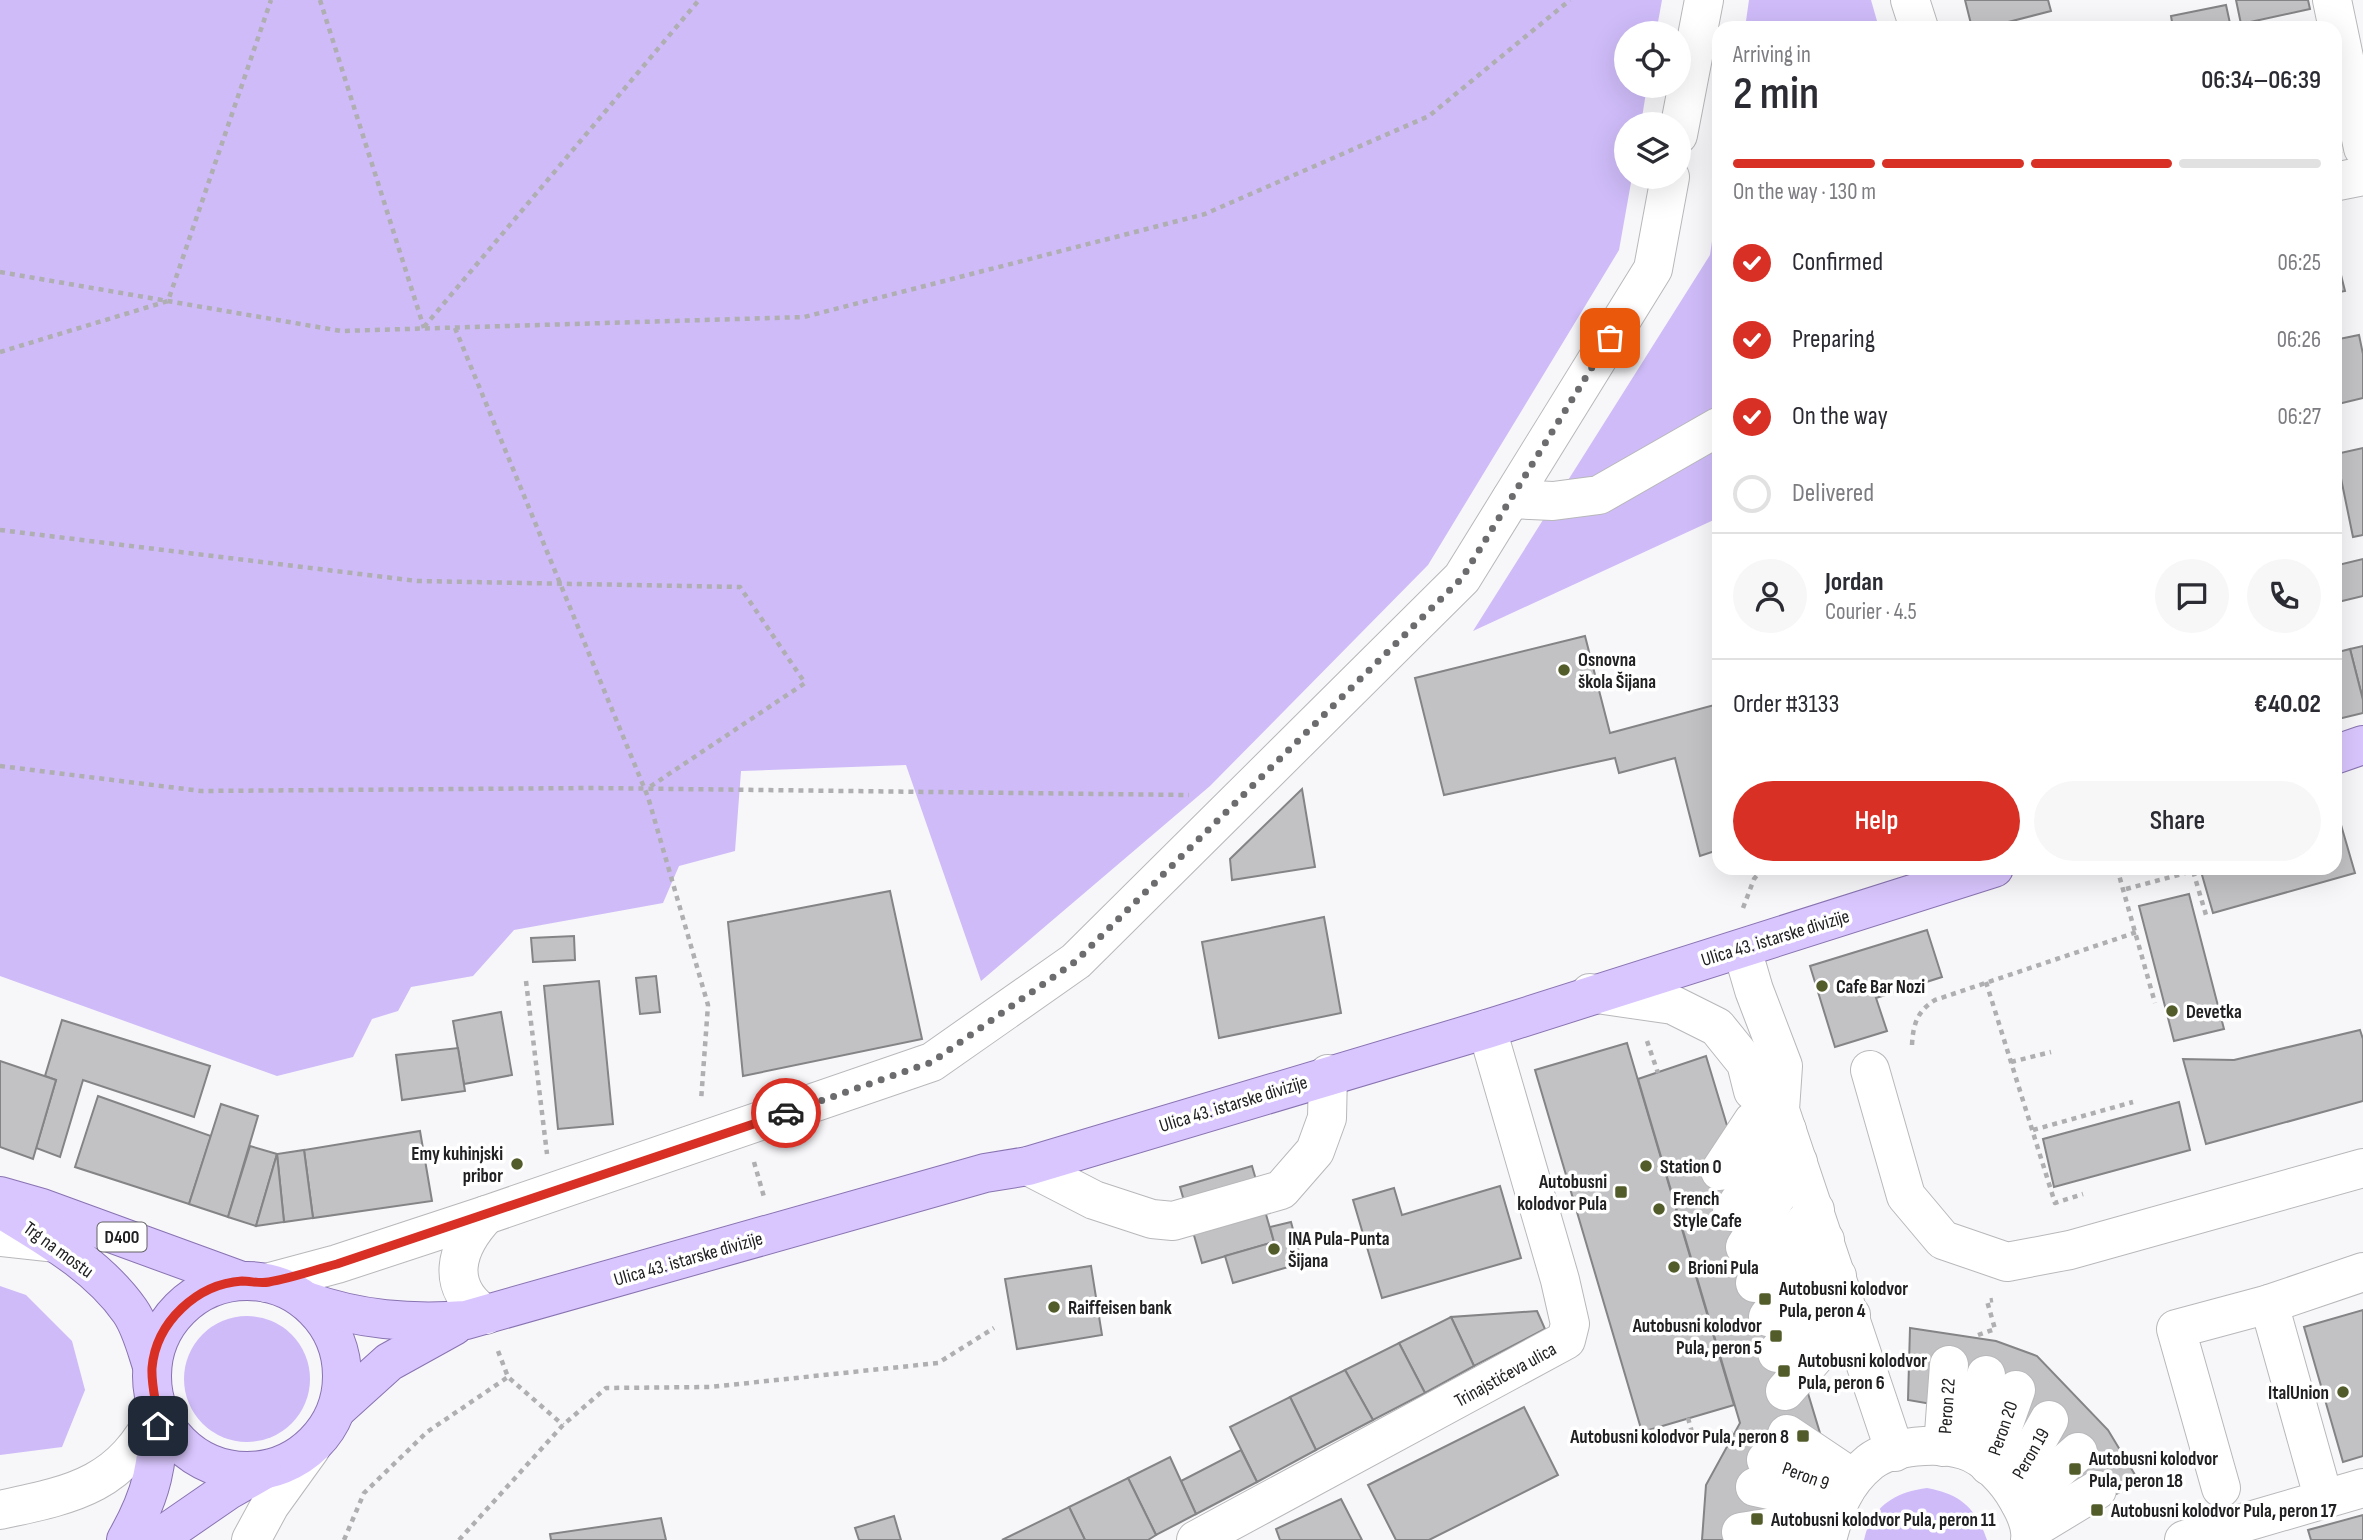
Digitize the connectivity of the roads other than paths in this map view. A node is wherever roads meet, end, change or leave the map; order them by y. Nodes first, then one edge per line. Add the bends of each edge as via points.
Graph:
1 (1704, 0) edge
2 (1910, 0) edge
3 (2343, 5) edge
4 (1917, 21) edge
5 (1682, 112) edge
6 (2363, 148) edge
7 (2363, 176) edge
8 (2342, 180) edge
9 (1668, 189) edge
10 (1712, 429) edge
11 (1511, 499) junction
12 (2363, 745) edge
13 (2342, 752) edge
14 (1966, 875) edge
15 (1742, 930) junction
16 (1590, 993) junction
17 (1487, 1029) junction
18 (1870, 1070) dead end
19 (1328, 1074) junction
20 (1789, 1134) junction
21 (1028, 1166) junction
22 (2363, 1168) edge
23 (1720, 1171) dead end
24 (0, 1196) edge
25 (0, 1208) edge
26 (486, 1215) junction
27 (1820, 1225) junction
28 (1738, 1229) dead end
29 (0, 1237) edge
30 (57, 1243) junction
31 (2363, 1272) edge
32 (1837, 1276) junction
33 (254, 1282) junction
34 (306, 1301) junction
35 (2269, 1304) junction
36 (1851, 1315) junction
37 (482, 1326) junction
38 (1961, 1351) road end
39 (152, 1366) junction
40 (2001, 1382) dead end
41 (1785, 1391) dead end
42 (337, 1409) junction
43 (158, 1411) junction
44 (2049, 1420) dead end
45 (311, 1448) junction
46 (1895, 1452) junction
47 (2078, 1452) dead end
48 (262, 1471) junction
49 (2221, 1488) dead end
50 (1999, 1489) edge
51 (2363, 1489) edge
52 (2097, 1490) dead end
53 (2324, 1500) junction
54 (1839, 1506) edge
55 (0, 1510) edge
56 (1741, 1532) dead end
57 (126, 1540) edge
58 (156, 1540) edge
59 (251, 1540) edge
60 (1196, 1540) edge
61 (2184, 1540) edge

1 - 5 street
2 - 4 street
3 - 6 street
7 - 8 street
9 - 11 street, Trg na mostu via 1653,269
10 - 11 street via 1599,495 1553,501
11 - 26 street, Trg na mostu via 1462,578 1076,961 932,1062
12 - 13 main road
14 - 15 main road, Ulica 43. istarske divizije
15 - 16 main road, Ulica 43. istarske divizije
15 - 20 street via 1754,990 1783,1066
16 - 17 main road, Ulica 43. istarske divizije
16 - 20 street via 1673,1005 1717,1027 1746,1063 1753,1091
17 - 19 main road, Ulica 43. istarske divizije
17 - 60 street, Trinajstićeva ulica via 1560,1280 1570,1324 1566,1340
18 - 22 street via 1906,1196 1943,1240 2007,1262 2070,1250
19 - 21 main road, Ulica 43. istarske divizije
19 - 21 street via 1327,1118 1315,1151 1280,1190 1173,1221 1152,1219 1094,1200
20 - 23 street via 1753,1121
20 - 27 street
20 - 28 street
21 - 37 main road, Ulica 43. istarske divizije via 985,1173
24 - 33 main road, Trg na mostu / D400
25 - 30 main road, Trg na mostu / D400
26 - 33 street, Trg na mostu via 337,1264
26 - 37 street via 466,1239 458,1276 461,1291
27 - 32 street
27 - 32 street via 1767,1318
29 - 30 street
30 - 39 main road, Trg na mostu / D400 via 84,1263 131,1313
31 - 35 street
32 - 36 street
33 - 34 main road, Trg na mostu / D400 via 287,1290
33 - 39 main road, Trg na mostu / D400 via 216,1287 192,1299 172,1317
34 - 37 main road, Ulica 43. istarske divizije via 342,1314 383,1320
34 - 42 main road, Trg na mostu / D400 via 326,1323 339,1350 343,1380
35 - 49 street via 2176,1329
35 - 53 street
36 - 41 street
36 - 46 street
37 - 42 main road, Ulica 43. istarske divizije via 419,1343 389,1362
38 - 50 street, Peron 22
39 - 43 main road, Trg na mostu / D400
40 - 50 street
42 - 45 main road, Trg na mostu / D400
43 - 48 main road, Trg na mostu / D400 via 175,1438 200,1459 230,1470
43 - 55 street via 134,1452 95,1484 66,1496
43 - 57 main road, Trg na mostu / D400 via 156,1470
44 - 50 street, Peron 19
45 - 48 main road, Trg na mostu / D400
45 - 59 street
46 - 50 street via 1918,1446
46 - 54 street via 1872,1460
47 - 50 street
48 - 58 main road, Trg na mostu / D400
50 - 52 street
51 - 53 street
53 - 61 street
54 - 54 street via 1770,1460
54 - 56 street

